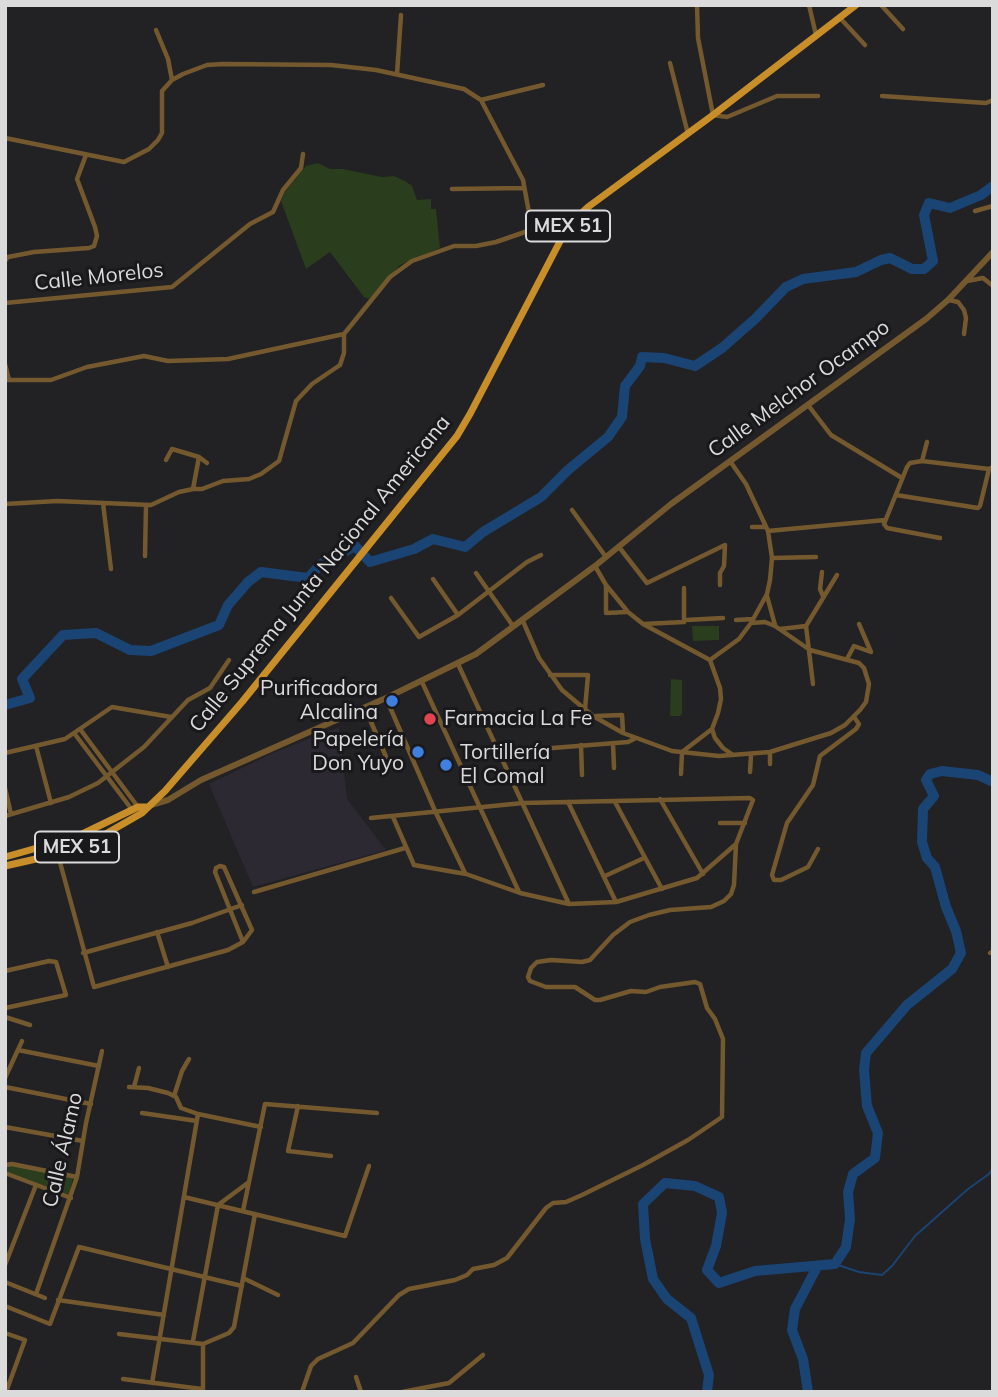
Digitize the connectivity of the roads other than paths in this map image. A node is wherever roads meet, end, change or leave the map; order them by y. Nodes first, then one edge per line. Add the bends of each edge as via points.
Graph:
1 (697, 5) edge
2 (809, 5) edge
3 (856, 5) edge
4 (881, 5) edge
5 (401, 15) dead end
6 (839, 18) junction
7 (903, 29) dead end
8 (156, 30) dead end
9 (816, 35) junction
10 (865, 45) dead end
11 (670, 64) dead end
12 (397, 74) junction
13 (172, 80) junction
14 (544, 85) dead end
15 (818, 96) dead end
16 (882, 96) dead end
17 (481, 100) junction
18 (993, 100) edge
19 (713, 115) junction
20 (688, 134) junction
21 (5, 138) edge
22 (86, 155) junction
23 (303, 155) dead end
24 (524, 188) junction
25 (452, 189) dead end
26 (993, 206) edge
27 (975, 211) dead end
28 (580, 213) junction
29 (532, 229) junction
30 (993, 252) edge
31 (5, 261) edge
32 (966, 281) junction
33 (993, 286) edge
34 (948, 300) junction
35 (5, 303) edge
36 (344, 334) junction
37 (964, 334) dead end
38 (5, 364) edge
39 (7, 380) edge
40 (807, 404) junction
41 (927, 442) dead end
42 (200, 457) junction
43 (166, 460) dead end
44 (730, 461) junction
45 (922, 461) junction
46 (207, 463) dead end
47 (991, 468) edge
48 (902, 478) junction
49 (192, 489) junction
50 (896, 495) junction
51 (103, 503) junction
52 (5, 504) edge
53 (146, 505) junction
54 (572, 510) dead end
55 (886, 520) junction
56 (752, 527) dead end
57 (767, 529) junction
58 (940, 538) dead end
59 (619, 547) junction
60 (541, 555) dead end
61 (145, 556) dead end
62 (606, 557) junction
63 (816, 557) dead end
64 (772, 558) junction
65 (595, 566) junction
66 (111, 569) dead end
67 (822, 572) dead end
68 (476, 573) dead end
69 (836, 575) dead end
70 (433, 579) dead end
71 (720, 581) dead end
72 (606, 585) junction
73 (684, 588) dead end
74 (489, 591) junction
75 (767, 594) junction
76 (823, 596) junction
77 (391, 597) dead end
78 (628, 612) junction
79 (458, 615) junction
80 (723, 618) dead end
81 (522, 619) junction
82 (686, 620) junction
83 (736, 620) dead end
84 (752, 621) junction
85 (643, 624) junction
86 (859, 624) dead end
87 (513, 626) junction
88 (806, 626) junction
89 (778, 627) junction
90 (810, 650) junction
91 (847, 659) junction
92 (229, 660) dead end
93 (710, 660) junction
94 (458, 664) junction
95 (549, 675) junction
96 (422, 682) junction
97 (813, 684) dead end
98 (386, 698) junction
99 (365, 708) junction
100 (584, 709) junction
101 (593, 716) junction
102 (854, 717) junction
103 (171, 718) junction
104 (80, 729) junction
105 (712, 729) junction
106 (74, 733) junction
107 (623, 733) junction
108 (635, 738) junction
109 (613, 743) junction
110 (581, 745) junction
111 (36, 746) junction
112 (540, 749) dead end
113 (770, 752) junction
114 (5, 753) edge
115 (682, 753) junction
116 (734, 755) junction
117 (751, 755) junction
118 (387, 759) dead end
119 (770, 764) dead end
120 (614, 768) dead end
121 (750, 772) dead end
122 (110, 774) junction
123 (681, 774) dead end
124 (582, 775) dead end
125 (5, 789) edge
126 (660, 799) junction
127 (568, 802) junction
128 (615, 802) junction
129 (51, 803) junction
130 (523, 803) junction
131 (149, 806) junction
132 (478, 807) junction
133 (137, 812) junction
134 (436, 813) junction
135 (8, 815) edge
136 (393, 817) junction
137 (371, 818) dead end
138 (720, 823) dead end
139 (745, 823) junction
140 (736, 844) junction
141 (405, 848) junction
142 (818, 849) dead end
143 (58, 854) junction
144 (5, 857) edge
145 (644, 858) junction
146 (5, 866) edge
147 (466, 874) junction
148 (703, 874) junction
149 (605, 876) junction
150 (662, 890) junction
151 (254, 892) dead end
152 (520, 893) junction
153 (616, 902) junction
154 (569, 904) junction
155 (242, 905) junction
156 (231, 909) junction
157 (157, 932) junction
158 (243, 942) junction
159 (83, 953) junction
160 (168, 967) junction
161 (5, 971) edge
162 (5, 1008) edge
163 (5, 1017) edge
164 (30, 1025) dead end
165 (22, 1041) dead end
166 (18, 1049) junction
167 (102, 1051) dead end
168 (190, 1059) dead end
169 (99, 1066) junction
170 (139, 1068) dead end
171 (5, 1078) edge
172 (5, 1087) edge
173 (174, 1096) junction
174 (91, 1104) junction
175 (298, 1106) junction
176 (142, 1112) dead end
177 (377, 1113) dead end
178 (198, 1114) junction
179 (197, 1121) junction
180 (5, 1127) edge
181 (261, 1127) junction
182 (83, 1141) junction
183 (331, 1156) dead end
184 (5, 1165) edge
185 (369, 1166) dead end
186 (5, 1173) edge
187 (77, 1177) junction
188 (249, 1182) junction
189 (36, 1185) junction
190 (184, 1197) junction
191 (71, 1198) junction
192 (218, 1205) junction
193 (243, 1211) junction
194 (255, 1214) junction
195 (5, 1265) edge
196 (172, 1269) junction
197 (204, 1276) junction
198 (243, 1278) junction
199 (5, 1282) edge
200 (242, 1286) junction
201 (36, 1294) junction
202 (278, 1295) dead end
203 (45, 1298) dead end
204 (58, 1300) junction
205 (5, 1307) edge
206 (164, 1315) junction
207 (5, 1333) edge
208 (119, 1334) dead end
209 (160, 1337) junction
210 (193, 1341) junction
211 (204, 1344) junction
212 (483, 1355) dead end
213 (356, 1377) dead end
214 (122, 1379) dead end
215 (152, 1383) junction
216 (202, 1390) edge
217 (6, 1391) edge
218 (302, 1392) edge
219 (361, 1392) edge
220 (402, 1392) edge

1 - 19 street via 698,38
2 - 9 street
3 - 6 main road, Calle Suprema Junta Nacional Americana / MEX 51
4 - 7 street
5 - 12 street
6 - 9 main road, Calle Suprema Junta Nacional Americana / MEX 51
6 - 10 street
8 - 13 street
9 - 19 main road, Calle Suprema Junta Nacional Americana / MEX 51
11 - 20 street
12 - 13 street via 331,65 223,64 208,65
12 - 17 street via 464,89
13 - 22 street via 162,91 162,133 149,149 124,162
14 - 17 street
15 - 19 street via 777,96 727,117
16 - 18 street
17 - 24 street
19 - 20 main road, Calle Suprema Junta Nacional Americana / MEX 51
20 - 28 main road, Calle Suprema Junta Nacional Americana / MEX 51
21 - 22 street
22 - 31 street via 77,179 95,227 94,246 34,252
23 - 35 street, Calle Morelos via 301,168 273,212 250,224 172,287
24 - 25 street
24 - 29 street
26 - 27 street
28 - 29 street
28 - 131 main road, Calle Suprema Junta Nacional Americana / MEX 51 via 561,238 457,436 242,702
29 - 36 street via 496,242 454,246 401,267
30 - 32 street, Calle Melchor Ocampo
32 - 33 street via 983,278
32 - 34 street, Calle Melchor Ocampo
34 - 37 street via 958,302 964,310
34 - 40 street, Calle Melchor Ocampo
36 - 39 street via 228,359 144,356 87,367 51,380
36 - 49 street via 340,365 296,401 279,461 249,479
38 - 39 street
40 - 44 street, Calle Melchor Ocampo
40 - 48 street via 831,435
41 - 45 street
42 - 43 street via 170,449
42 - 46 street
42 - 49 street
44 - 57 street
44 - 59 street, Calle Melchor Ocampo
45 - 47 street
45 - 48 street via 910,463
47 - 50 street via 978,508
48 - 50 street
49 - 53 street
50 - 55 street
51 - 52 street
51 - 53 street
51 - 66 street
53 - 61 street
54 - 62 street
55 - 57 street
55 - 58 street via 887,528
56 - 57 street
57 - 64 street
59 - 62 street, Calle Melchor Ocampo
59 - 71 street via 647,583 725,545
60 - 74 street
62 - 65 street, Calle Melchor Ocampo
63 - 64 street
64 - 75 street
65 - 72 street
65 - 81 street, Calle Melchor Ocampo
67 - 76 street
68 - 74 street
69 - 76 street
70 - 79 street
72 - 78 street
72 - 78 street via 606,613
73 - 82 street
74 - 79 street
74 - 87 street
75 - 84 street
75 - 89 street
76 - 88 street
77 - 79 street via 419,637
78 - 85 street
80 - 82 street
81 - 87 street, Calle Melchor Ocampo
81 - 95 street
82 - 85 street
83 - 84 street
84 - 89 street
84 - 93 street via 738,639
85 - 93 street
86 - 91 street via 871,652 854,646
87 - 94 street, Calle Melchor Ocampo
88 - 89 street
88 - 90 street
89 - 90 street
90 - 91 street
90 - 97 street
91 - 102 street via 864,668 869,684 866,702
92 - 103 street via 210,688 188,700
93 - 105 street via 721,699
94 - 96 street, Calle Melchor Ocampo
94 - 130 street
95 - 100 street
95 - 100 street via 588,675
96 - 98 street, Calle Melchor Ocampo
96 - 132 street
98 - 99 street, Calle Melchor Ocampo
98 - 134 street
99 - 118 street
99 - 131 street, Calle Melchor Ocampo
100 - 101 street
101 - 107 street
101 - 107 street via 622,715
102 - 113 street via 831,733
102 - 142 street via 859,724 856,729 820,756 813,785 787,823 774,880 808,867
103 - 104 street via 112,707
103 - 122 street
104 - 106 street
104 - 122 street
105 - 115 street
105 - 116 street via 723,748
106 - 111 street
106 - 122 street
107 - 108 street
108 - 109 street
108 - 115 street
109 - 110 street
109 - 120 street
110 - 112 street
110 - 124 street
111 - 114 street
111 - 129 street
113 - 117 street
113 - 119 street
115 - 116 street
115 - 123 street
116 - 117 street
117 - 121 street
122 - 129 street
122 - 133 street
125 - 135 street
126 - 128 street
126 - 139 street via 750,797 753,800
126 - 148 street
127 - 128 street
127 - 130 street
127 - 149 street
128 - 145 street
129 - 135 street
130 - 132 street
130 - 154 street
131 - 133 main road, MEX 51
132 - 134 street
132 - 152 street
133 - 143 main road, MEX 51 via 102,836
133 - 144 main road, MEX 51 via 76,837
134 - 136 street
134 - 147 street
136 - 137 street
136 - 141 street
138 - 139 street
139 - 140 street
140 - 148 street
140 - 218 street via 734,885 724,901 630,922 590,960 537,962 528,977 546,987 575,986 595,1000 700,984 723,1039 722,1116 643,1165 566,1202 552,1203 507,1258 454,1280 399,1295 353,1343 318,1359
141 - 147 street via 414,865
141 - 151 street
143 - 146 main road, MEX 51
143 - 159 street
145 - 149 street
145 - 150 street
147 - 152 street
148 - 150 street
149 - 153 street
150 - 153 street
152 - 154 street
153 - 154 street
155 - 156 street
155 - 156 street via 225,867 220,866 214,870
155 - 158 street via 252,930
156 - 157 street
156 - 158 street
157 - 159 street
157 - 160 street
158 - 160 street
159 - 160 street via 93,987
161 - 162 street via 56,962 66,995
163 - 164 street
165 - 166 street
166 - 169 street
166 - 171 street
167 - 169 street, Calle Álamo
168 - 173 street
169 - 174 street, Calle Álamo
170 - 173 street via 132,1087
172 - 174 street
173 - 178 street via 181,1108
174 - 182 street, Calle Álamo
175 - 177 street
175 - 181 street via 265,1104
175 - 183 street via 288,1151
176 - 179 street
178 - 179 street
178 - 181 street
179 - 190 street
180 - 182 street
181 - 188 street
182 - 187 street, Calle Álamo
184 - 187 street
185 - 194 street via 345,1236
186 - 189 street
187 - 191 street, Calle Álamo
188 - 192 street
188 - 193 street
189 - 191 street
189 - 195 street
190 - 192 street
190 - 196 street
191 - 201 street, Calle Álamo
192 - 193 street
192 - 197 street
193 - 194 street
194 - 198 street
196 - 197 street
196 - 204 street via 79,1247
196 - 206 street
197 - 200 street
197 - 210 street
198 - 200 street
198 - 202 street
199 - 201 street
200 - 211 street via 234,1327
201 - 203 street
204 - 205 street via 50,1324
204 - 206 street
206 - 209 street
207 - 217 street via 25,1340
208 - 209 street
209 - 210 street
209 - 215 street
210 - 211 street
211 - 216 street
212 - 220 street via 449,1383
213 - 219 street
214 - 215 street
215 - 216 street

